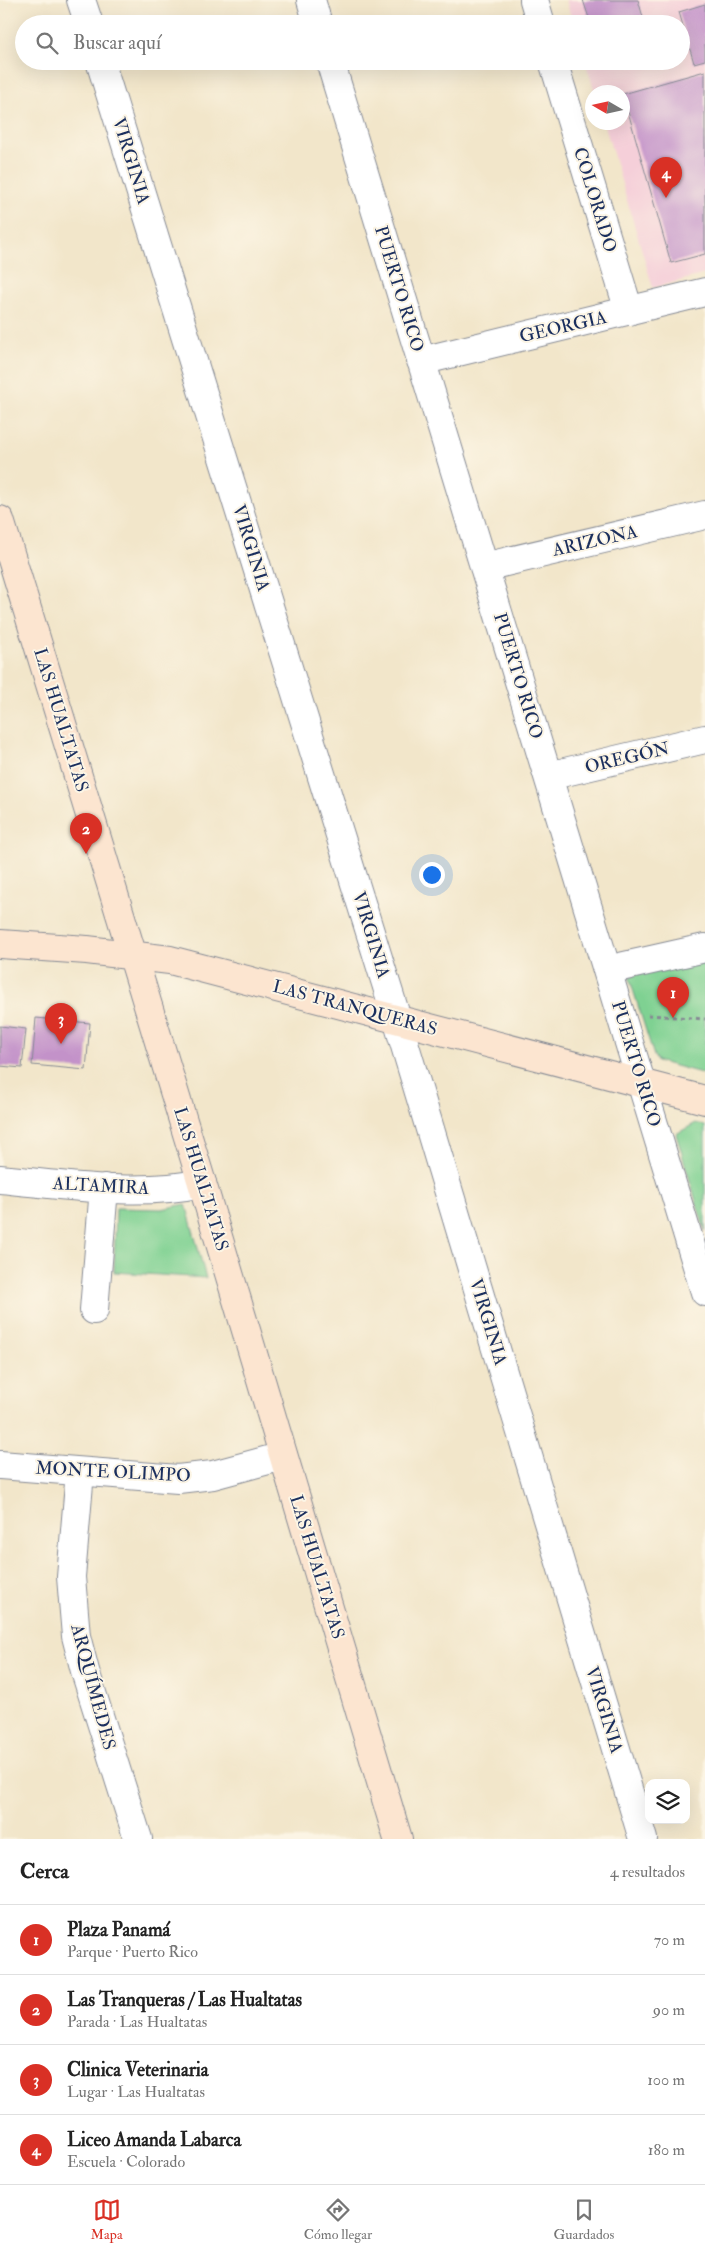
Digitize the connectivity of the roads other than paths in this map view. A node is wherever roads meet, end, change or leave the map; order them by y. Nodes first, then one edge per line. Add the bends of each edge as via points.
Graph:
1 (81, 0) edge
2 (311, 0) edge
3 (534, 0) edge
4 (86, 15) edge
5 (315, 15) edge
6 (538, 15) edge
7 (103, 70) edge
8 (333, 70) edge
9 (556, 70) edge
10 (705, 292) edge
11 (629, 311) junction
12 (421, 361) junction
13 (705, 515) edge
14 (0, 520) edge
15 (484, 567) junction
16 (705, 739) edge
17 (548, 776) junction
18 (0, 944) edge
19 (705, 948) edge
20 (133, 954) junction
21 (607, 970) junction
22 (397, 1019) junction
23 (642, 1083) junction
24 (705, 1100) edge
25 (0, 1180) edge
26 (202, 1183) junction
27 (104, 1188) junction
28 (705, 1292) edge
29 (94, 1310) dead end
30 (284, 1456) junction
31 (0, 1465) edge
32 (80, 1472) junction
33 (138, 1839) edge
34 (398, 1839) edge
35 (643, 1839) edge

1 - 4 street
2 - 5 street
3 - 6 street
7 - 22 street, VIRGINIA
8 - 12 street, PUERTO RICO
9 - 11 street, COLORADO
10 - 11 street, GEORGIA
11 - 12 street, GEORGIA
12 - 15 street, PUERTO RICO
13 - 15 street, ARIZONA
14 - 20 street, LAS HUALTATAS
15 - 17 street, PUERTO RICO
16 - 17 street, OREGÓN
17 - 21 street, PUERTO RICO
18 - 20 street, LAS TRANQUERAS
19 - 21 street
20 - 22 street, LAS TRANQUERAS via 182,963
20 - 26 street, LAS HUALTATAS
21 - 23 street, PUERTO RICO
22 - 23 street, LAS TRANQUERAS
22 - 35 street, VIRGINIA
23 - 24 street, LAS TRANQUERAS
23 - 28 street, PUERTO RICO
25 - 27 street, ALTAMIRA
26 - 27 street, ALTAMIRA via 169,1189
26 - 30 street, LAS HUALTATAS
27 - 29 street
30 - 32 street, MONTE OLIMPO via 195,1478
30 - 34 street, LAS HUALTATAS
31 - 32 street, MONTE OLIMPO
32 - 33 street, ARQUÍMEDES via 71,1562 76,1636

